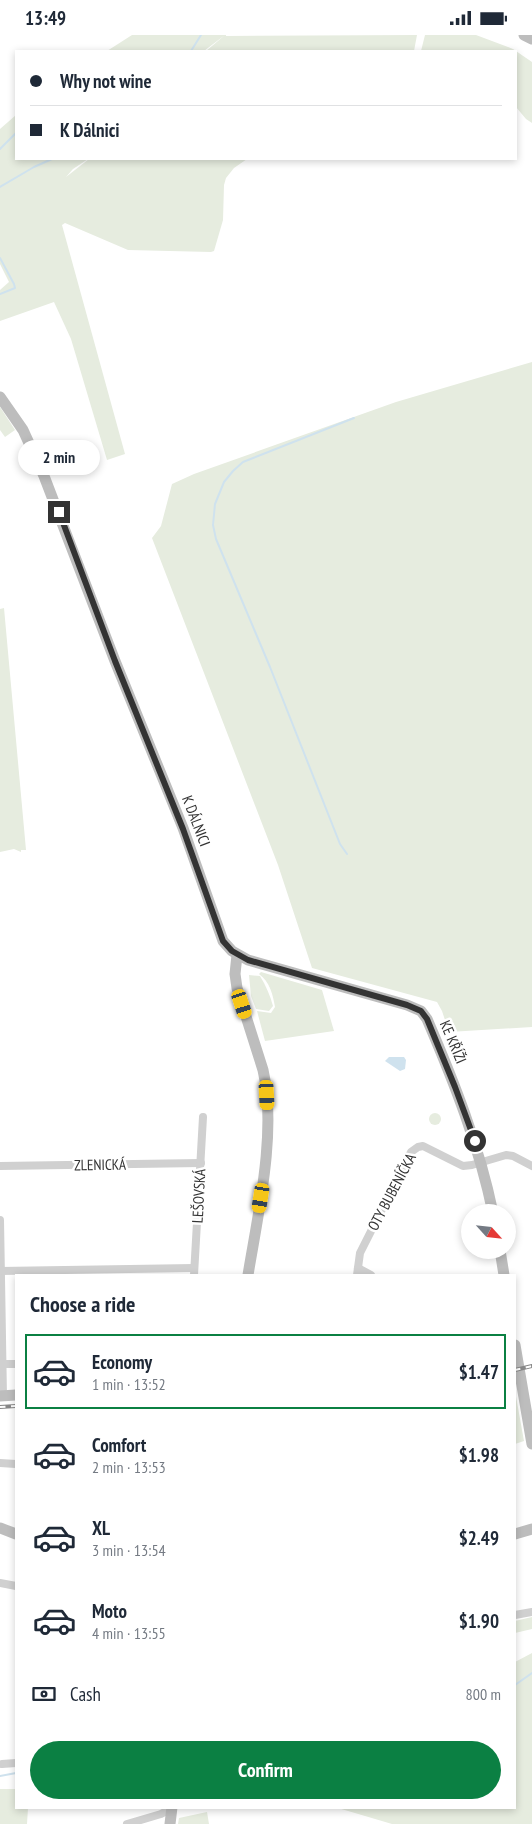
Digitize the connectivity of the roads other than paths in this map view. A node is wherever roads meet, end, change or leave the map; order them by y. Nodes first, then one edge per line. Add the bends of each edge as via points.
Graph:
1 (524, 35) edge
2 (532, 39) edge
3 (0, 397) edge
4 (237, 955) junction
5 (203, 1117) dead end
6 (482, 1162) junction
7 (201, 1163) junction
8 (0, 1166) edge
9 (532, 1166) edge
10 (491, 1204) edge
11 (0, 1221) edge
12 (501, 1259) edge
13 (0, 1271) edge
14 (194, 1271) edge
15 (358, 1272) edge
16 (248, 1274) edge
17 (504, 1274) edge
18 (516, 1351) edge
19 (1, 1364) edge
20 (15, 1364) edge
21 (15, 1395) edge
22 (1, 1396) edge
23 (532, 1444) edge
24 (0, 1463) edge
25 (15, 1464) edge
26 (0, 1528) edge
27 (532, 1529) edge
28 (15, 1534) edge
29 (516, 1534) edge
30 (0, 1583) edge
31 (15, 1586) edge
32 (532, 1612) edge
33 (516, 1615) edge
34 (15, 1763) edge
35 (2, 1764) dead end
36 (170, 1809) edge
37 (172, 1809) edge
38 (127, 1824) edge
39 (170, 1824) edge

1 - 2 street
3 - 4 street, K DÁLNICI via 23,430 44,476 183,829 220,933 227,947
4 - 6 street, KE KŘÍŽI via 421,1011 455,1087
4 - 16 street via 235,981 263,1071 268,1112 261,1198
5 - 7 street, LEŠOVSKÁ
6 - 9 street via 506,1155
6 - 10 street, KE KŘÍŽI
6 - 15 street, OTY BUBENÍČKA via 463,1166 423,1146 411,1152 360,1253
7 - 8 street, ZLENICKÁ
7 - 14 street, LEŠOVSKÁ
11 - 13 street
12 - 17 street
13 - 14 street
13 - 19 street
18 - 23 street
19 - 20 street
19 - 22 street
21 - 22 street
24 - 25 street
26 - 28 street
27 - 29 street
30 - 31 street
32 - 33 street
34 - 35 street
36 - 38 street
37 - 39 street

